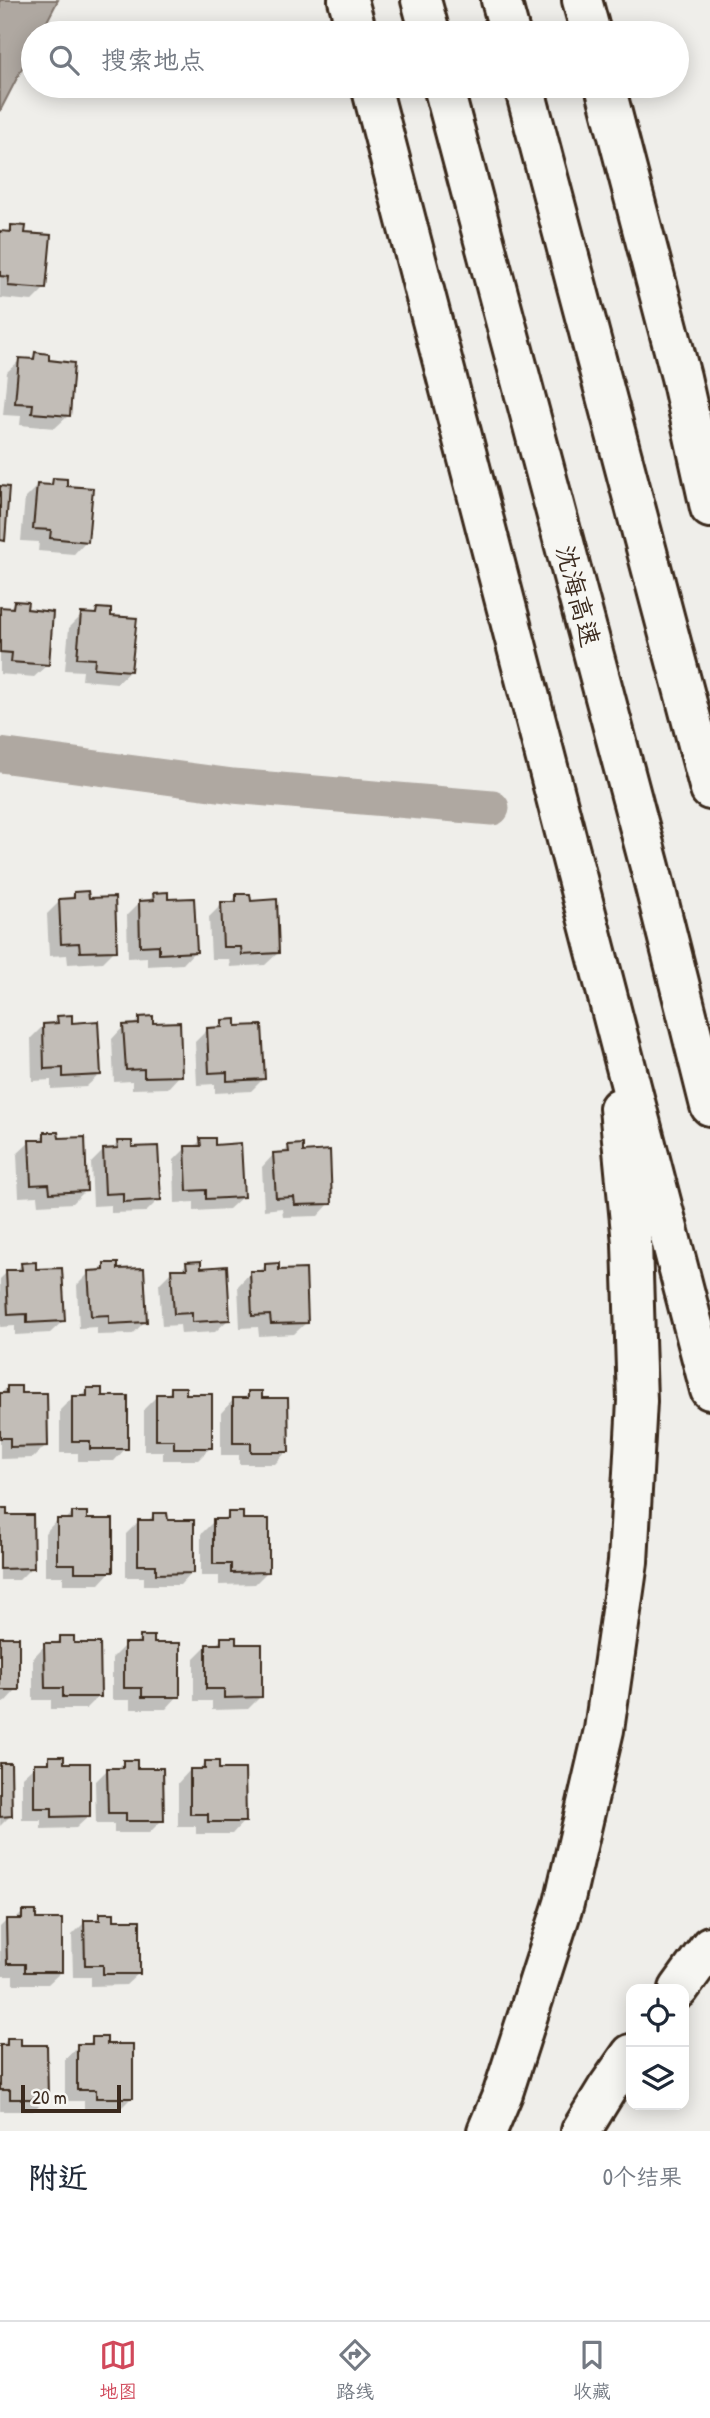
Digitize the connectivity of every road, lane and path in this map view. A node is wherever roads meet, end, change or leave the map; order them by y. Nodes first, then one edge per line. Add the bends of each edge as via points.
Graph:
1 (348, 0) edge
2 (421, 0) edge
3 (501, 0) edge
4 (582, 0) edge
5 (354, 21) edge
6 (427, 21) edge
7 (507, 21) edge
8 (588, 21) edge
9 (374, 98) edge
10 (446, 98) edge
11 (527, 98) edge
12 (608, 98) edge
13 (681, 377) junction
14 (710, 457) edge
15 (710, 508) edge
16 (710, 790) edge
17 (588, 915) junction
18 (710, 1106) edge
19 (710, 1390) edge
20 (710, 1946) edge
21 (683, 1984) edge
22 (688, 1984) edge
23 (626, 2061) edge
24 (626, 2091) edge
25 (487, 2131) edge
26 (581, 2131) edge
27 (607, 2131) edge

1 - 5 highway
2 - 6 highway
3 - 7 highway
4 - 8 highway
9 - 17 highway
10 - 18 highway, 沈海高速
11 - 16 highway
12 - 13 highway
13 - 14 highway
13 - 15 highway
17 - 19 highway
17 - 25 highway via 618,1094 632,1243 637,1401 628,1562 606,1717 564,1903
20 - 21 highway
20 - 22 highway
23 - 26 highway
24 - 27 highway

